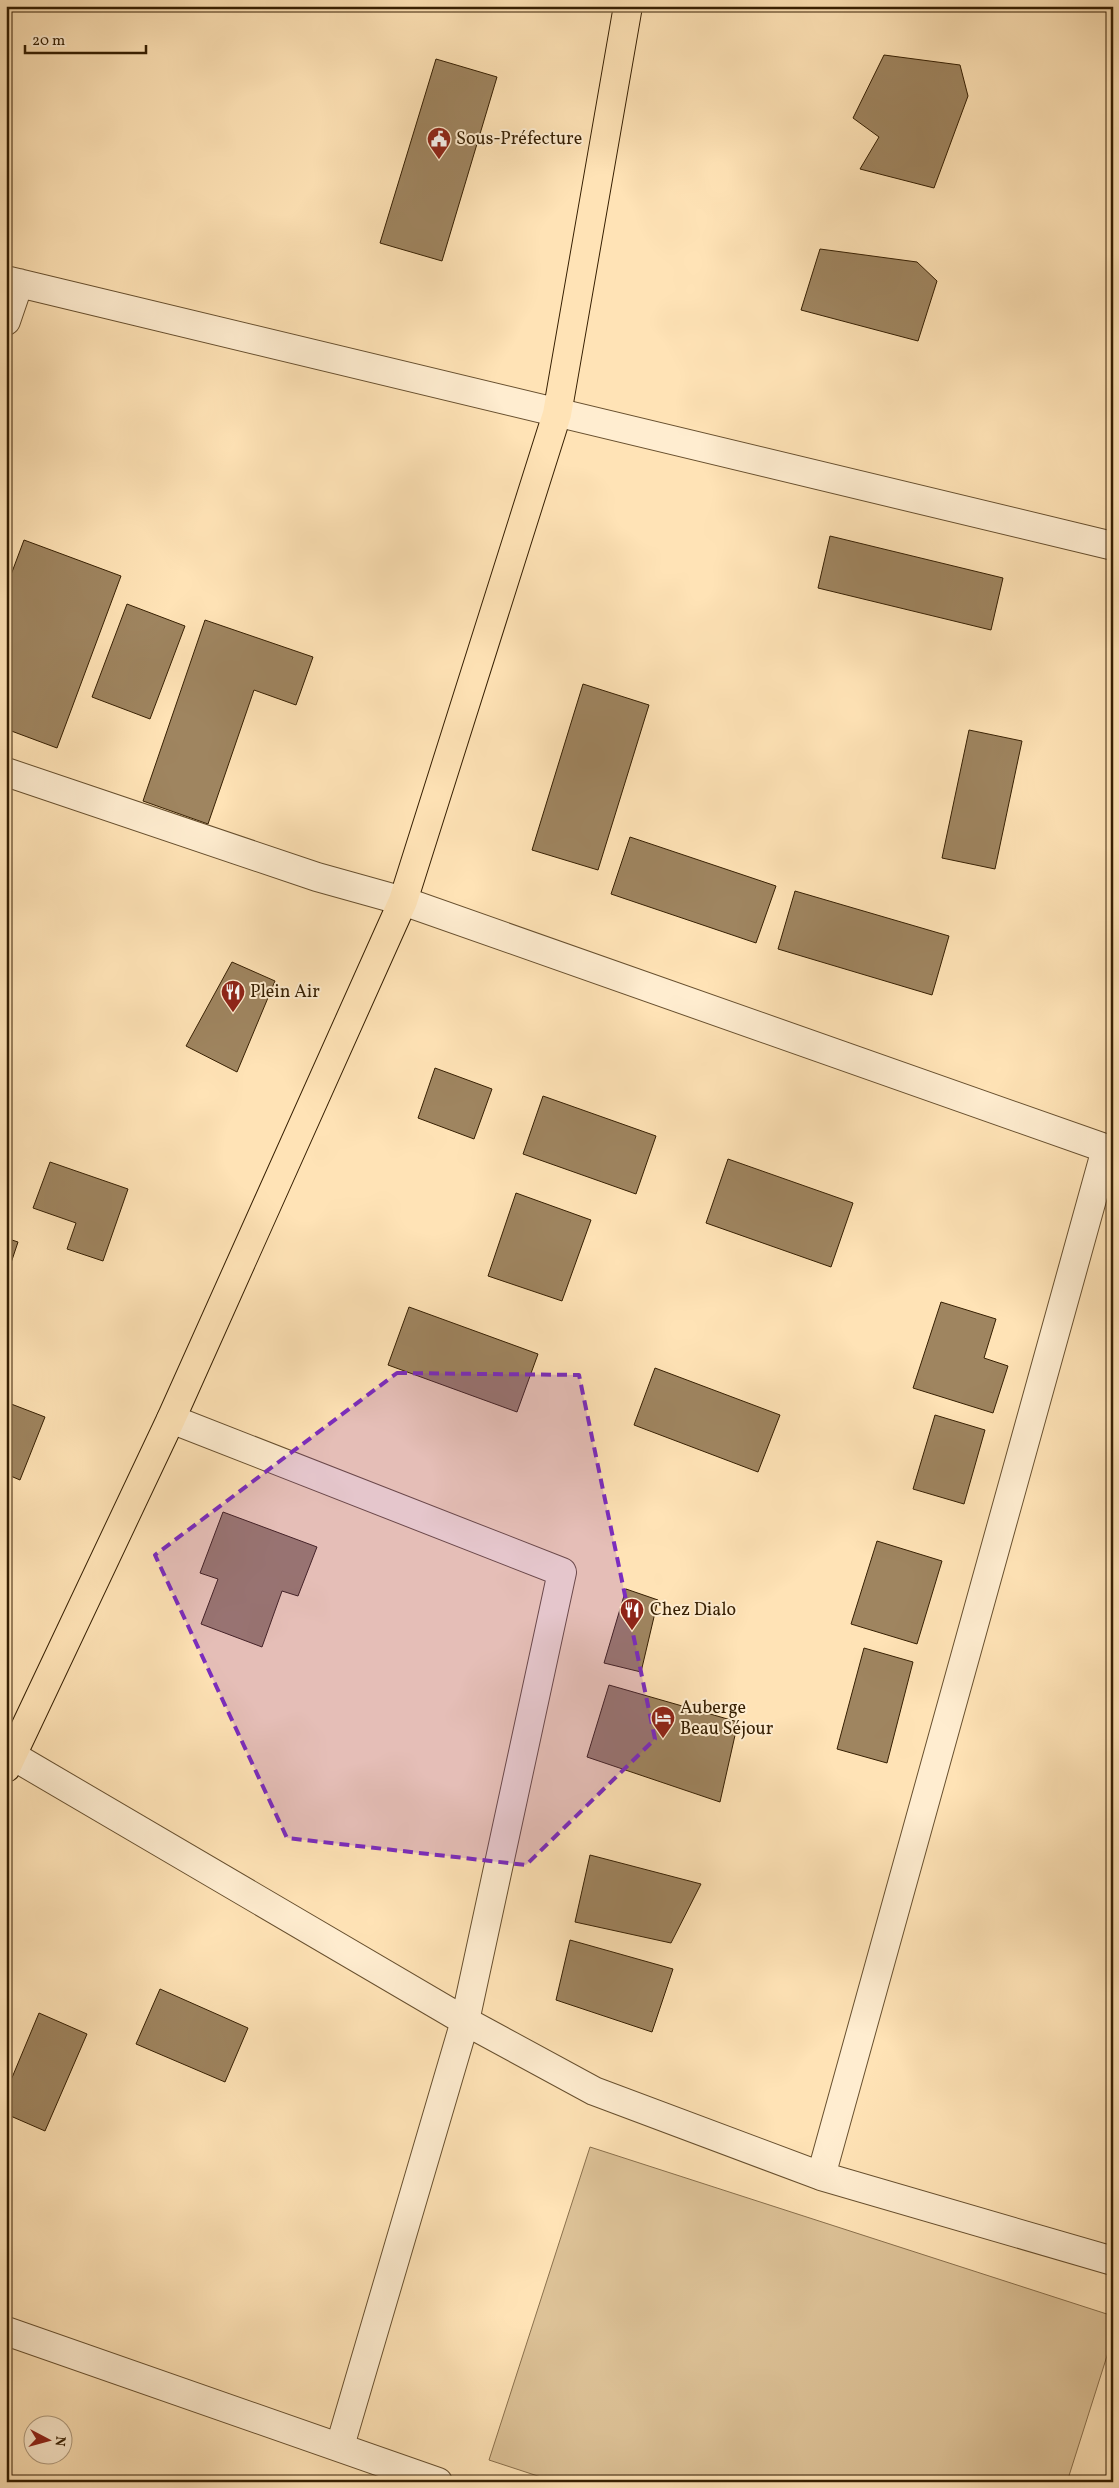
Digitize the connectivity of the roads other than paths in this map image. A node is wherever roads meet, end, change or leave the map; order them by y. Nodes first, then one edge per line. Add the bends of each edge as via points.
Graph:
1 (628, 6) edge
2 (13, 282) edge
3 (6, 320) edge
4 (557, 414) junction
5 (1113, 546) edge
6 (6, 772) edge
7 (403, 901) junction
8 (1109, 1150) edge
9 (171, 1419) junction
10 (9, 1762) edge
11 (464, 2022) junction
12 (821, 2176) junction
13 (1113, 2261) edge
14 (6, 2331) edge
15 (340, 2446) junction
16 (438, 2482) edge

1 - 4 main road
2 - 3 street
2 - 4 street
4 - 5 street
4 - 7 main road
6 - 7 street via 317,878
7 - 8 street
7 - 9 main road
8 - 12 street
9 - 10 main road
9 - 11 street via 562,1572
10 - 11 street
11 - 12 street via 594,2091
11 - 15 street
12 - 13 street
14 - 15 street
15 - 16 street

